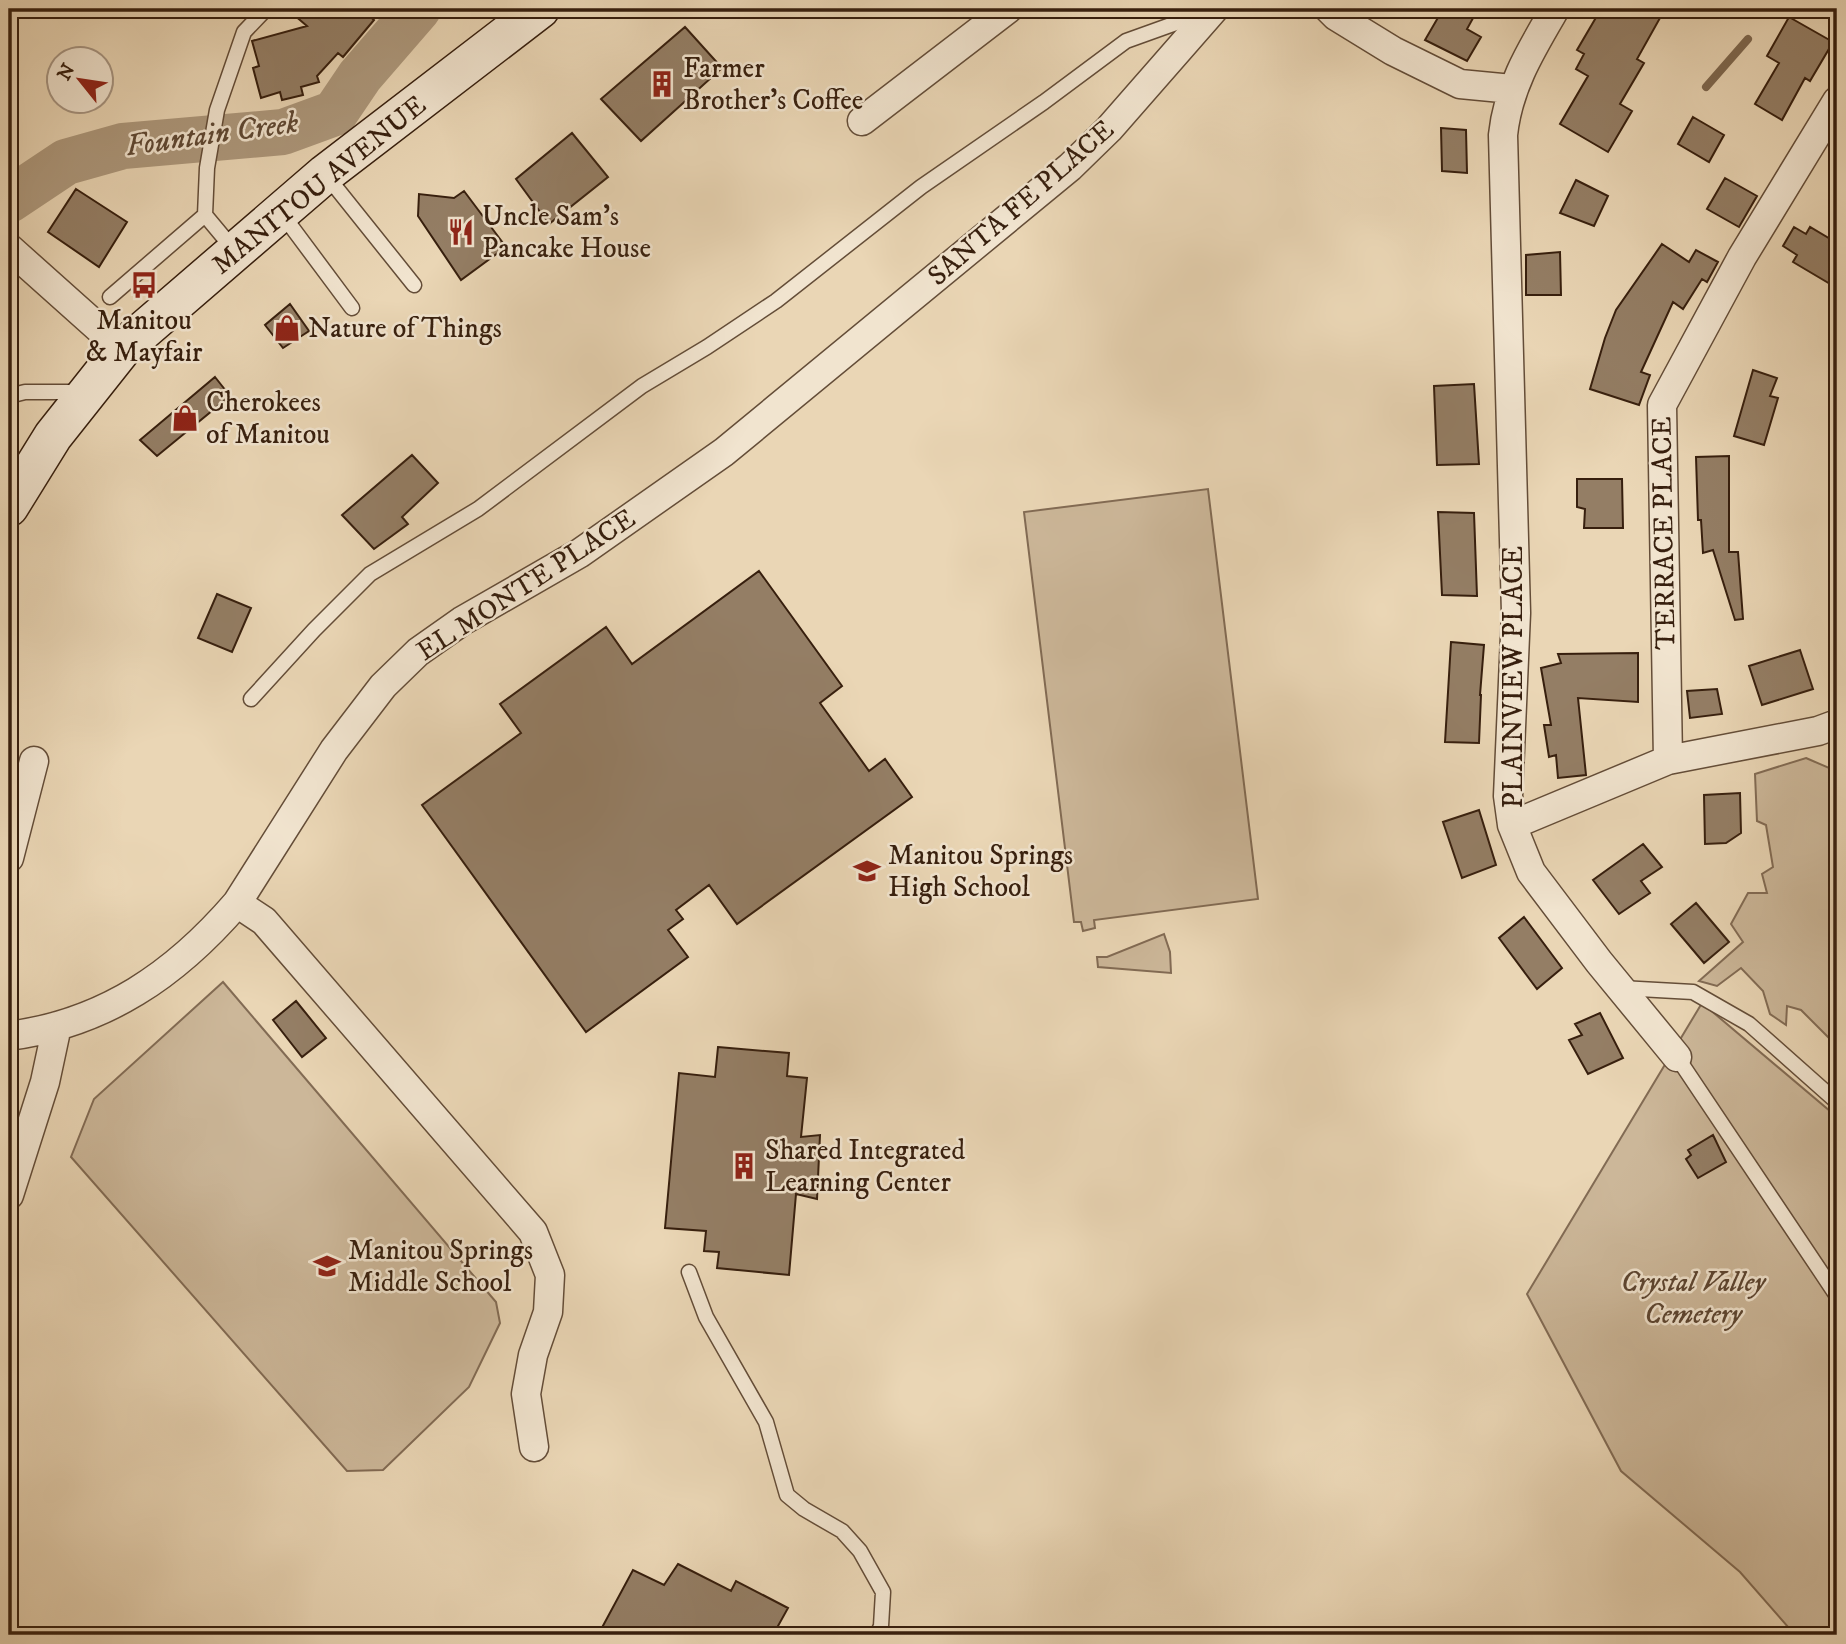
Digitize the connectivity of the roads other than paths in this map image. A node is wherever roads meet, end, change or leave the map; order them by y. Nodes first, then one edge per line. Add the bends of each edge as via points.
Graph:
1 (266, 9) edge
2 (540, 9) edge
3 (1008, 9) edge
4 (1214, 9) edge
5 (1329, 9) edge
6 (1555, 9) edge
7 (1512, 89) junction
8 (1837, 101) edge
9 (862, 121) dead end
10 (325, 174) junction
11 (281, 212) junction
12 (205, 215) junction
13 (9, 247) edge
14 (236, 252) junction
15 (414, 285) dead end
16 (110, 297) dead end
17 (352, 308) dead end
18 (122, 349) junction
19 (846, 354) joint
20 (86, 392) junction
21 (9, 396) edge
22 (9, 507) edge
23 (251, 699) dead end
24 (1837, 724) edge
25 (1668, 760) junction
26 (34, 761) dead end
27 (1512, 825) junction
28 (9, 858) edge
29 (237, 902) junction
30 (1620, 988) junction
31 (57, 1026) junction
32 (9, 1036) edge
33 (1677, 1057) joint
34 (1837, 1102) edge
35 (9, 1195) edge
36 (689, 1272) dead end
37 (1837, 1296) edge
38 (534, 1447) dead end
39 (877, 1635) edge

1 - 12 lane via 244,32 217,110
2 - 10 main road, MANITOU AVENUE
3 - 9 street
4 - 19 street, SANTA FE PLACE via 1109,130 1070,167
4 - 23 lane, SANTA FE PLACE via 1126,41 921,187 776,300 642,386 478,509 370,574
5 - 7 street via 1393,51 1460,84
6 - 7 street, PLAINVIEW PLACE
7 - 27 street, PLAINVIEW PLACE via 1505,110 1503,144 1516,613 1507,765
8 - 25 street, TERRACE PLACE via 1742,257 1661,404
10 - 11 main road, MANITOU AVENUE
10 - 15 lane
11 - 14 main road, MANITOU AVENUE
11 - 17 lane
12 - 14 lane
12 - 16 lane
13 - 18 street
14 - 18 main road, MANITOU AVENUE
18 - 20 main road, MANITOU AVENUE
19 - 29 street, EL MONTE PLACE via 724,452 592,545 418,652 383,686 334,750
20 - 21 lane
20 - 22 main road, MANITOU AVENUE
24 - 25 street
25 - 27 street
26 - 28 street
27 - 30 street, PLAINVIEW PLACE via 1544,892
29 - 31 street, EL MONTE PLACE via 215,929 167,970 108,1008
29 - 38 street via 264,921 533,1233 550,1275 548,1312 526,1394
30 - 33 street, PLAINVIEW PLACE
30 - 34 lane via 1693,992 1749,1024
31 - 32 street, EL MONTE PLACE
31 - 35 street via 45,1082
33 - 37 lane, PLAINVIEW PLACE
36 - 39 lane via 706,1317 766,1422 787,1495 842,1531 860,1551 883,1592

